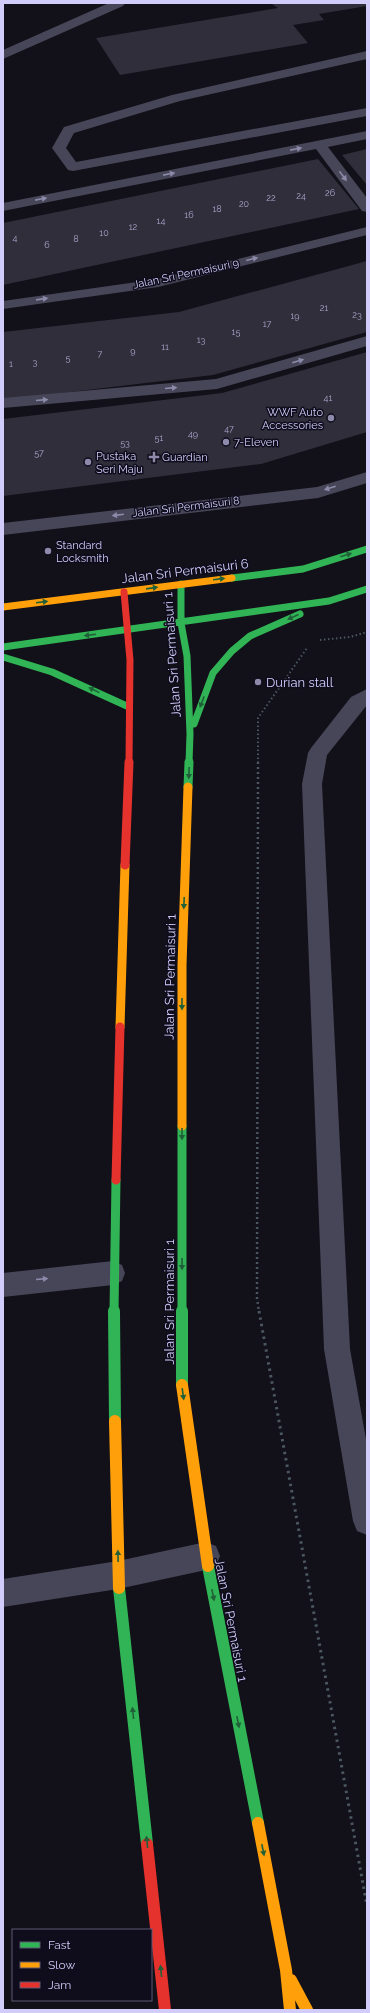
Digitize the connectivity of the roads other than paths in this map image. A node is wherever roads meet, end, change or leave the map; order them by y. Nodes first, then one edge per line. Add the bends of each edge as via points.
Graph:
1 (119, 3) edge
2 (3, 55) edge
3 (367, 55) edge
4 (367, 112) edge
5 (367, 135) edge
6 (320, 144) junction
7 (3, 207) edge
8 (367, 208) edge
9 (367, 230) edge
10 (3, 305) edge
11 (367, 341) edge
12 (3, 403) edge
13 (367, 477) edge
14 (3, 529) edge
15 (367, 548) edge
16 (180, 584) junction
17 (367, 589) edge
18 (124, 592) junction
19 (329, 601) junction
20 (3, 607) edge
21 (182, 623) junction
22 (129, 630) junction
23 (3, 647) edge
24 (3, 657) edge
25 (367, 696) edge
26 (129, 707) junction
27 (190, 734) junction
28 (113, 1273) junction
29 (3, 1284) edge
30 (367, 1521) edge
31 (206, 1556) junction
32 (118, 1575) junction
33 (3, 1593) edge
34 (286, 1970) junction
35 (165, 2010) edge
36 (290, 2010) edge
37 (307, 2010) edge

1 - 2 street
3 - 4 street via 177,98 69,130 59,148 73,167
5 - 6 street
7 -> 6 street
6 -> 8 street
10 -> 9 street, Jalan Sri Permaisuri 9 via 158,283
12 -> 11 street via 217,384
13 -> 14 street, Jalan Sri Permaisuri 8 via 318,492
16 -> 15 street, Jalan Sri Permaisuri 6 via 303,569
18 -> 16 street, Jalan Sri Permaisuri 6
16 - 21 street, Jalan Sri Permaisuri 1
17 - 19 street
20 -> 18 street, Jalan Sri Permaisuri 6
18 - 22 street
19 - 21 street
19 -> 27 street via 250,636 232,651 213,673
21 - 22 street
21 - 27 street, Jalan Sri Permaisuri 1 via 187,656
22 -> 23 street
22 - 26 street
26 -> 24 street via 70,678 25,661
25 - 30 street via 358,702 318,753 312,784 337,1349
26 - 28 street
27 -> 31 street, Jalan Sri Permaisuri 1 via 182,965 182,1387
29 -> 28 street
32 -> 28 street
31 - 32 street
31 -> 34 street, Jalan Sri Permaisuri 1
32 - 33 street
35 -> 32 street
34 - 36 street, Jalan Sri Permaisuri 1
34 - 37 street

